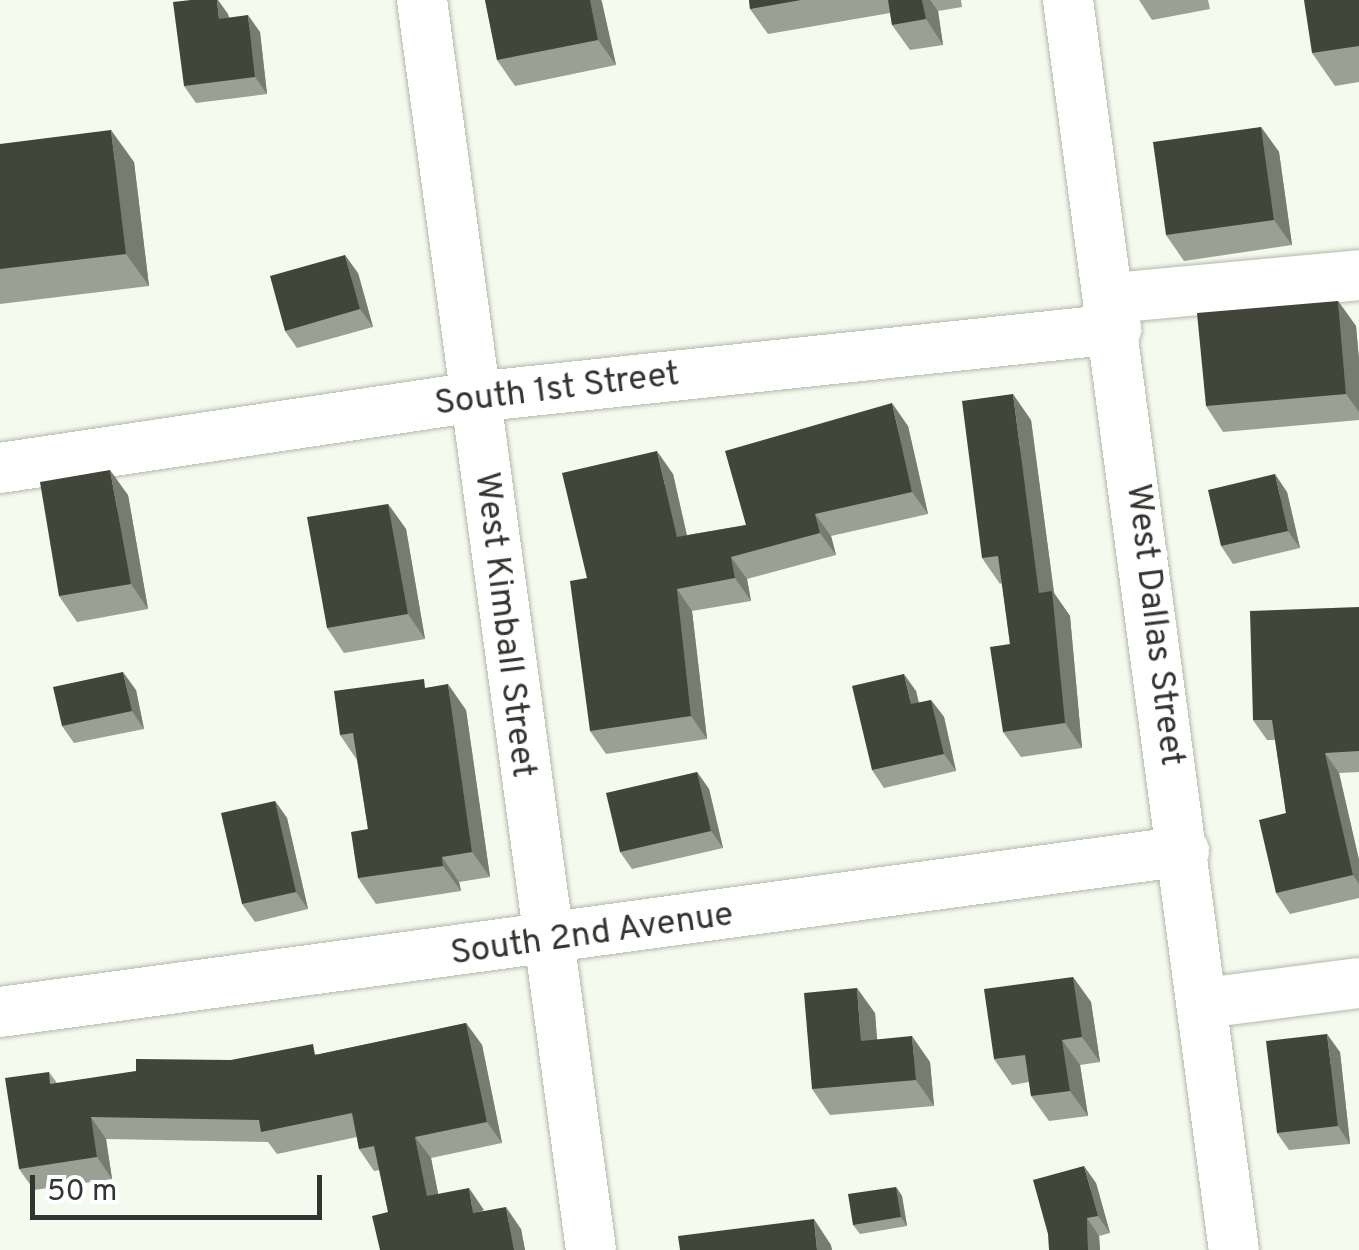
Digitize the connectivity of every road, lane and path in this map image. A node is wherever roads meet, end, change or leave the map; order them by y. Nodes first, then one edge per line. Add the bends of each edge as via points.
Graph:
1 (422, 0) edge
2 (1068, 0) edge
3 (1359, 275) edge
4 (1114, 313) junction
5 (474, 397) junction
6 (0, 468) edge
7 (1184, 851) junction
8 (546, 943) junction
9 (1359, 984) edge
10 (1205, 1003) junction
11 (0, 1012) edge
12 (591, 1250) edge
13 (1234, 1250) edge

1 - 5 street, West Kimball Street
2 - 4 street, West Dallas Street
3 - 4 street, South 1st Street
4 - 5 street, South 1st Street
4 - 7 street, West Dallas Street
5 - 6 street, South 1st Street
5 - 8 street, West Kimball Street
7 - 8 street, South 2nd Avenue
7 - 10 street, West Dallas Street
8 - 11 street, South 2nd Avenue
8 - 12 street, West Kimball Street
9 - 10 street
10 - 13 street, West Dallas Street

